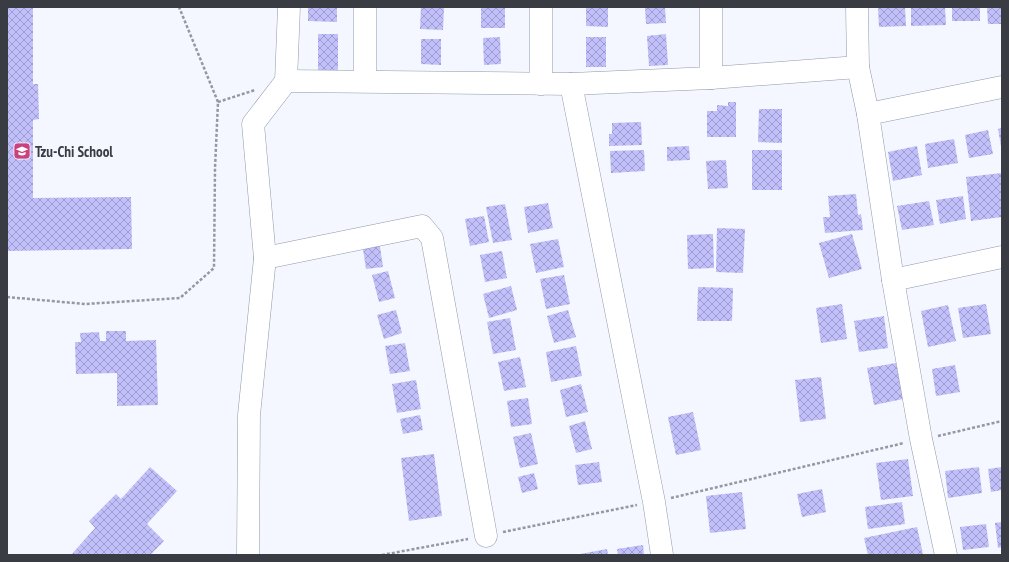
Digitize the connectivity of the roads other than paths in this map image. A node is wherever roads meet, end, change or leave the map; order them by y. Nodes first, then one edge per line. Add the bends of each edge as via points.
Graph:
1 (289, 7) edge
2 (365, 7) edge
3 (541, 7) edge
4 (710, 7) edge
5 (857, 7) edge
6 (858, 67) junction
7 (711, 78) junction
8 (286, 81) junction
9 (365, 81) junction
10 (541, 84) junction
11 (571, 84) junction
12 (1002, 87) edge
13 (868, 114) junction
14 (1002, 257) edge
15 (265, 258) junction
16 (893, 280) junction
17 (486, 536) road end
18 (248, 555) edge
19 (662, 555) edge
20 (946, 555) edge

1 - 8 street
2 - 9 street
3 - 10 street
4 - 7 street
5 - 6 street
6 - 7 street
6 - 13 street
7 - 11 street
8 - 9 street
8 - 15 street via 253,124
9 - 10 street
10 - 11 street
11 - 19 street via 654,502
12 - 13 street
13 - 16 street
14 - 16 street
15 - 17 street via 422,226 432,238
15 - 18 street via 249,415
16 - 20 street via 921,440

